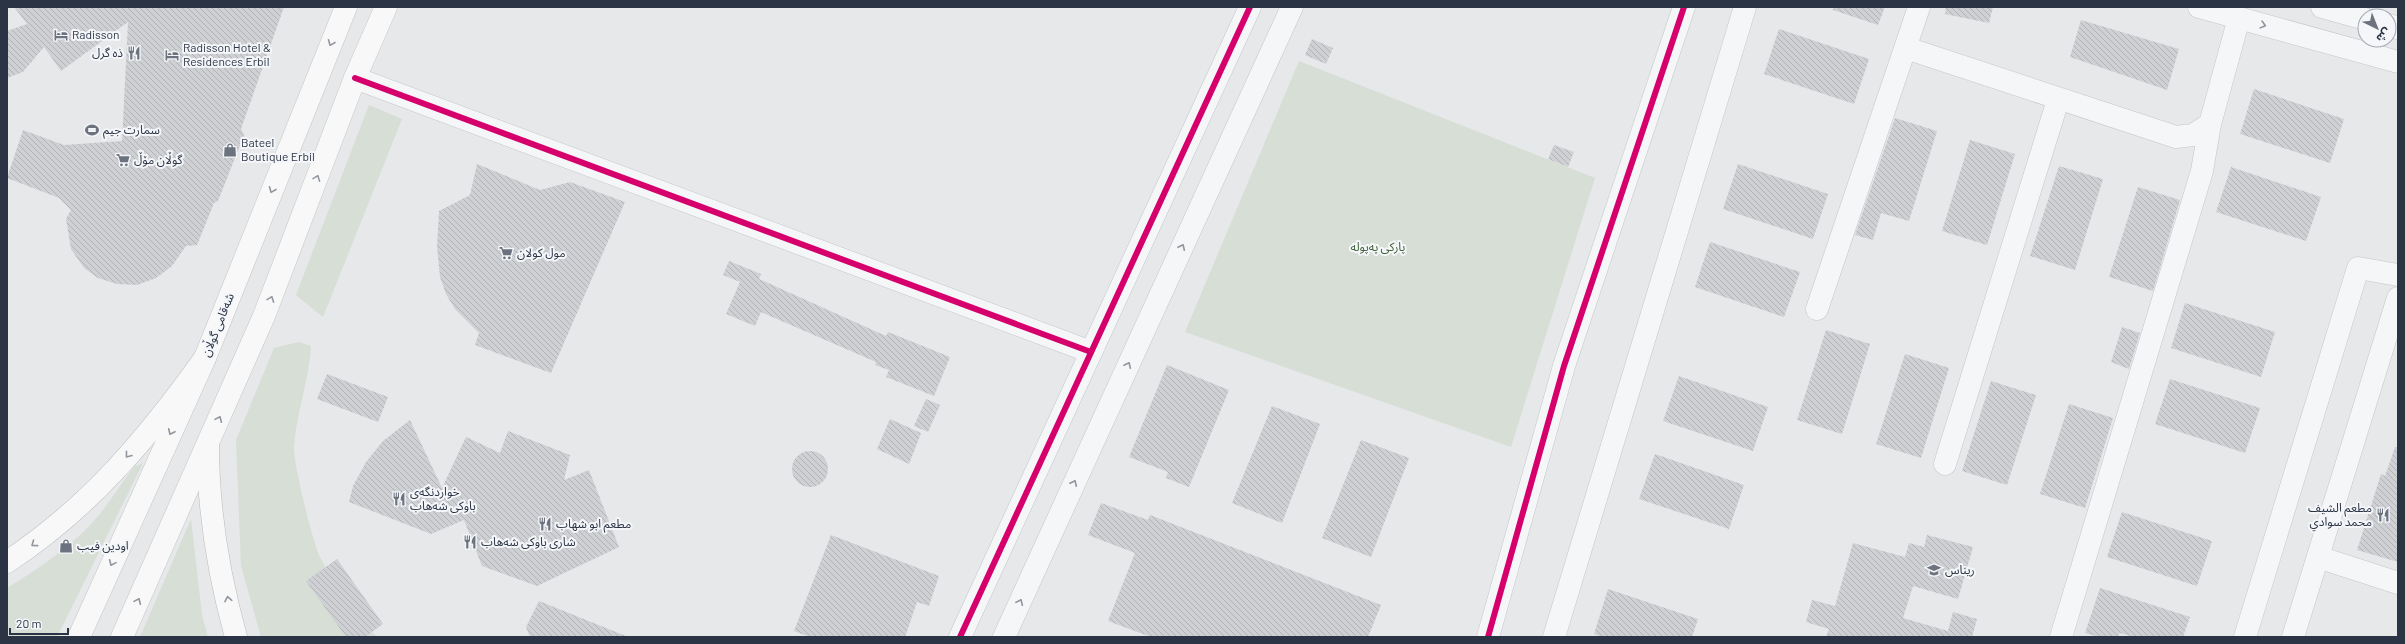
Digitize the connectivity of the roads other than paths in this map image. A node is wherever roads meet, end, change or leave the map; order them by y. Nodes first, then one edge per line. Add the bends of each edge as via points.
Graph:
1 (346, 7) edge
2 (386, 7) edge
3 (1250, 7) edge
4 (1292, 7) edge
5 (1684, 7) edge
6 (1745, 7) edge
7 (1919, 7) edge
8 (2198, 7) edge
9 (2322, 7) edge
10 (2357, 17) edge
11 (2239, 18) junction
12 (1906, 48) junction
13 (2398, 62) edge
14 (355, 78) junction
15 (2058, 100) junction
16 (2210, 124) junction
17 (2398, 275) edge
18 (2398, 298) edge
19 (1817, 309) dead end
20 (1091, 352) junction
21 (205, 358) junction
22 (208, 445) junction
23 (1945, 464) dead end
24 (2318, 557) junction
25 (7, 562) edge
26 (2398, 582) edge
27 (78, 637) edge
28 (122, 637) edge
29 (236, 637) edge
30 (960, 637) edge
31 (1004, 637) edge
32 (1488, 637) edge
33 (1554, 637) edge
34 (2061, 637) edge
35 (2245, 637) edge
36 (2293, 637) edge

1 -> 21 main road, شەقامی گوڵان
2 - 14 main road
3 - 20 street
31 -> 4 street
5 - 32 street via 1564,366
6 - 33 street
7 - 12 street
8 - 11 street
9 - 10 street
11 -> 13 street
11 - 16 street
12 - 15 street
12 - 19 street
14 - 20 street
22 -> 14 main road via 264,316
15 - 16 street via 2176,137 2193,135
15 - 23 street
16 - 34 street via 2202,171
17 - 35 street via 2358,268
18 - 24 street
20 - 30 street
21 -> 25 main road via 177,398 111,477 61,524
21 -> 27 main road, شەقامی گوڵان
28 -> 22 main road
29 -> 22 main road via 208,485
24 - 26 street
24 - 36 street

